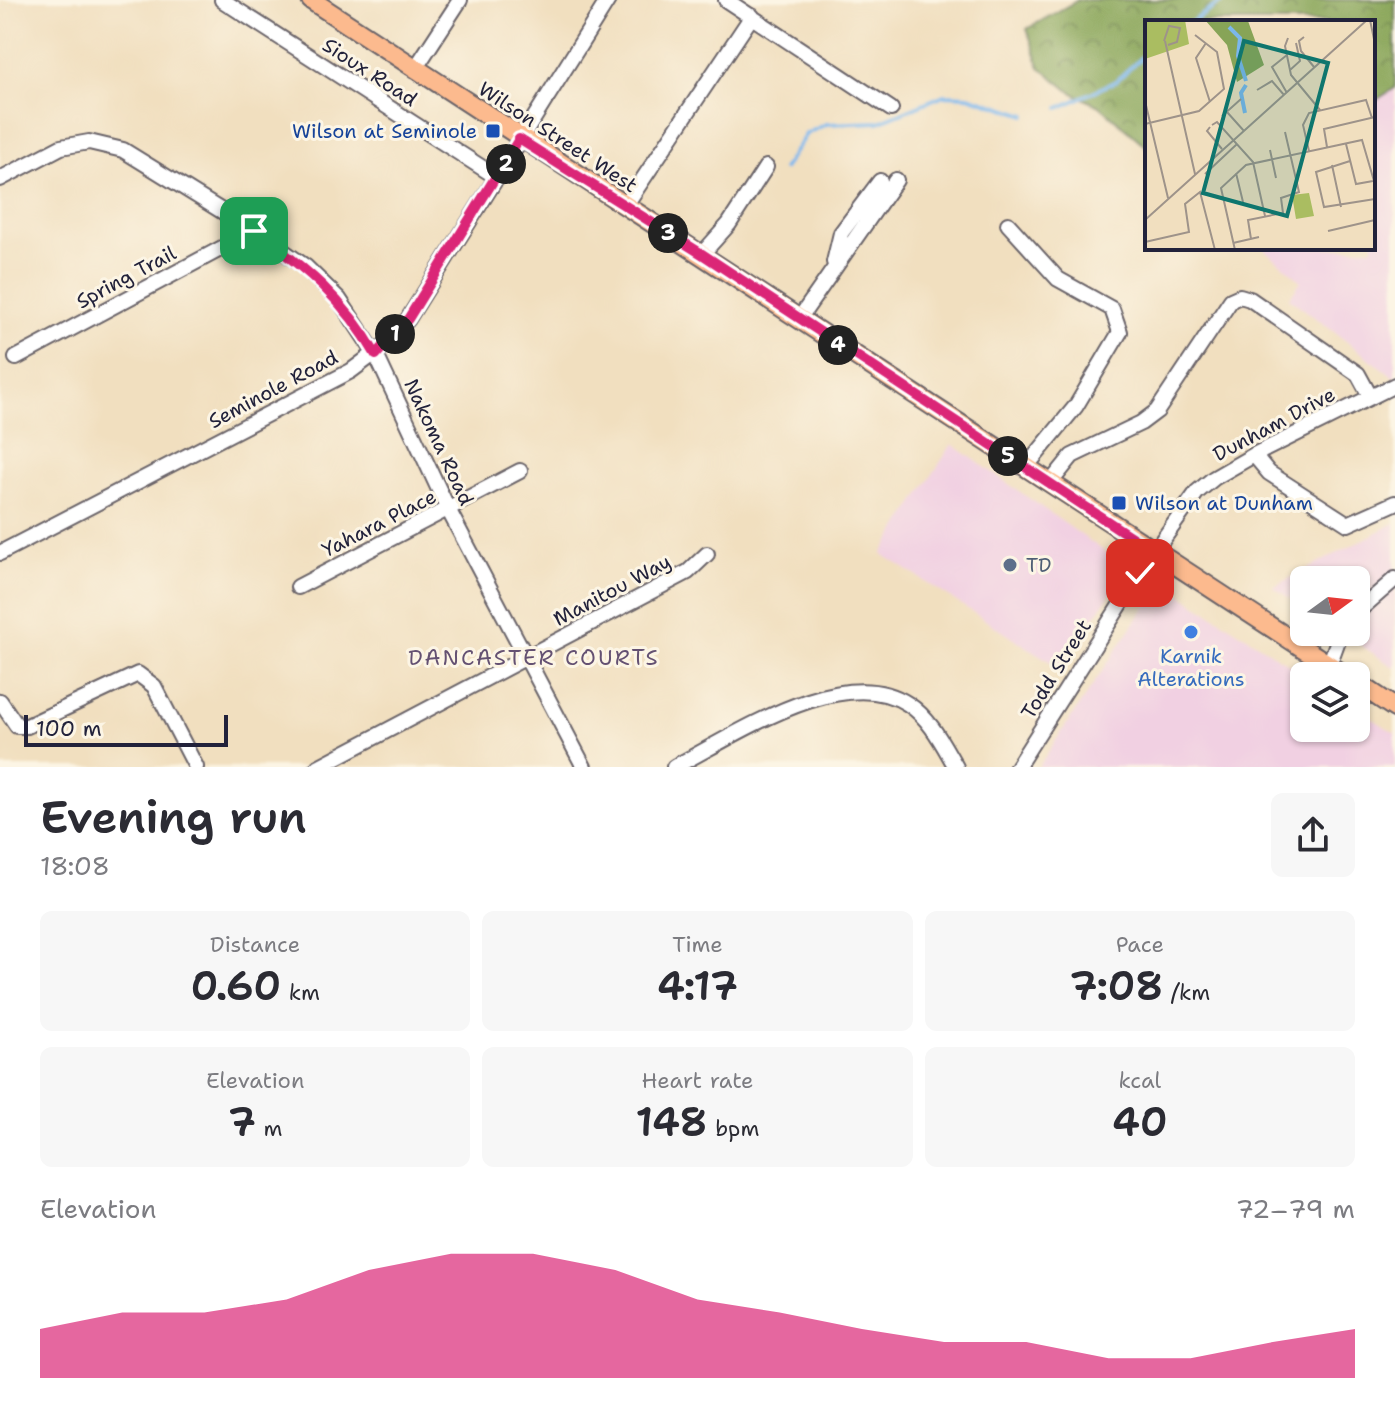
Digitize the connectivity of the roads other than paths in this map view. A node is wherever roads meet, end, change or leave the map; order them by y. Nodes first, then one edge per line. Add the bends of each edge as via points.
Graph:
1 (222, 0) edge
2 (311, 0) edge
3 (460, 0) edge
4 (608, 0) edge
5 (726, 0) edge
6 (752, 16) junction
7 (415, 69) junction
8 (891, 109) dead end
9 (519, 139) junction
10 (766, 167) dead end
11 (498, 178) junction
12 (0, 179) edge
13 (896, 180) dead end
14 (880, 181) dead end
15 (625, 206) junction
16 (1008, 224) dead end
17 (254, 231) junction
18 (702, 254) junction
19 (832, 270) junction
20 (799, 319) junction
21 (376, 355) junction
22 (16, 358) dead end
23 (1395, 385) edge
24 (1370, 396) junction
25 (1254, 455) junction
26 (1026, 467) junction
27 (520, 471) dead end
28 (1051, 482) junction
29 (1395, 503) edge
30 (448, 509) junction
31 (1154, 552) junction
32 (0, 553) edge
33 (707, 554) dead end
34 (1395, 579) edge
35 (298, 587) dead end
36 (1370, 601) edge
37 (526, 657) junction
38 (1324, 662) edge
39 (1370, 691) edge
40 (0, 701) edge
41 (1395, 708) edge
42 (196, 767) edge
43 (318, 767) edge
44 (584, 767) edge
45 (674, 767) edge
46 (956, 767) edge
47 (1017, 767) edge

1 - 11 street, Sioux Road
2 - 7 main road, Wilson Street West
3 - 7 street
4 - 9 street, Seminole Road
5 - 6 street
6 - 8 street
6 - 15 street
7 - 9 main road, Wilson Street West
9 - 11 street, Seminole Road
9 - 15 main road, Wilson Street West
10 - 18 street
11 - 21 street, Seminole Road via 408,319
12 - 17 street, Nakoma Road via 61,147 89,142 123,150
13 - 19 street
14 - 19 street via 841,233
15 - 18 main road, Wilson Street West
16 - 26 street via 1058,279 1112,309 1120,332 1076,406
17 - 21 street, Nakoma Road via 306,267 339,299
17 - 22 street, Spring Trail
18 - 20 main road, Wilson Street West
19 - 20 street
20 - 26 main road, Wilson Street West
21 - 30 street, Nakoma Road
21 - 32 street, Seminole Road
23 - 24 street, Dunham Drive
24 - 25 street, Dunham Drive
24 - 28 street via 1358,374 1248,297 1237,297 1157,411 1072,456
25 - 29 street via 1269,473 1348,524
25 - 31 street, Dunham Drive via 1197,492
26 - 28 main road, Wilson Street West
27 - 30 street, Yahara Place
28 - 31 main road, Wilson Street West
30 - 35 street, Yahara Place
30 - 37 street, Nakoma Road
31 - 38 main road, Wilson Street West
31 - 47 street, Todd Street
33 - 37 street, Manitou Way via 688,572
34 - 36 street
37 - 43 street, Manitou Way
37 - 44 street, Nakoma Road
39 - 41 main road
40 - 42 street via 17,726 27,726 138,674 154,686
45 - 46 street via 814,698 848,692 881,693 907,703 928,722

